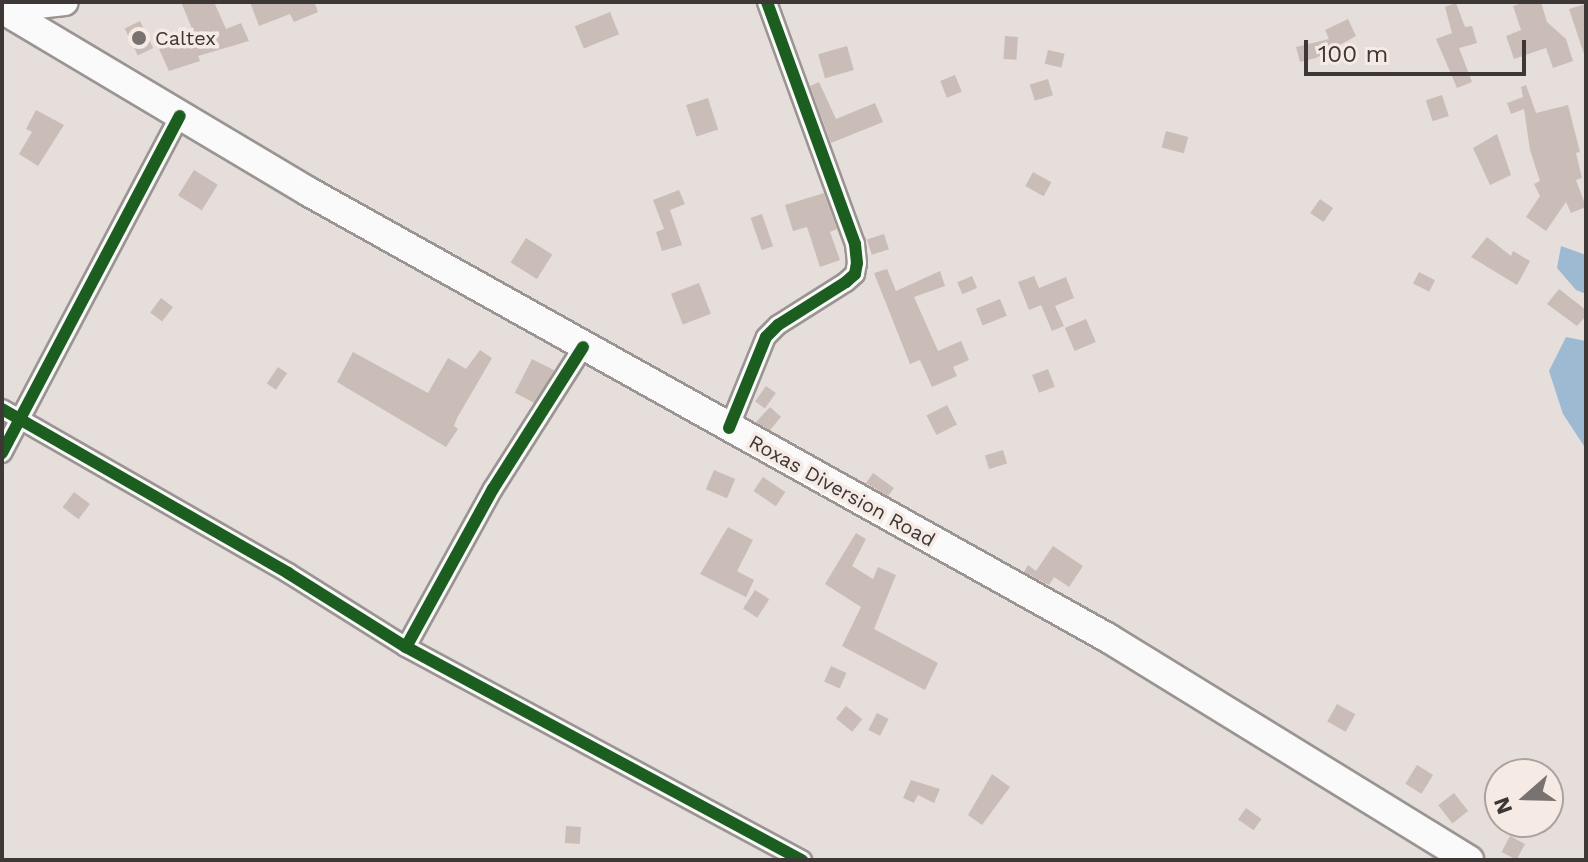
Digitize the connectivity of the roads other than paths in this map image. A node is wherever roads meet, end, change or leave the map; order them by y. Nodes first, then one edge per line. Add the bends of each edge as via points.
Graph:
1 (62, 2) edge
2 (767, 2) edge
3 (2, 9) edge
4 (180, 116) junction
5 (583, 347) junction
6 (2, 409) edge
7 (21, 420) junction
8 (729, 428) junction
9 (2, 453) edge
10 (406, 647) junction
11 (802, 860) edge
12 (1469, 860) edge

1 - 3 main road
2 - 8 street via 855,244 857,263 846,282 766,337
3 - 4 main road, Roxas Diversion Road
4 - 5 main road, Roxas Diversion Road
4 - 7 street
5 - 8 main road, Roxas Diversion Road
5 - 10 street via 493,489
6 - 7 street
7 - 9 street
7 - 10 street
8 - 12 main road, Roxas Diversion Road via 1108,638
10 - 11 street

